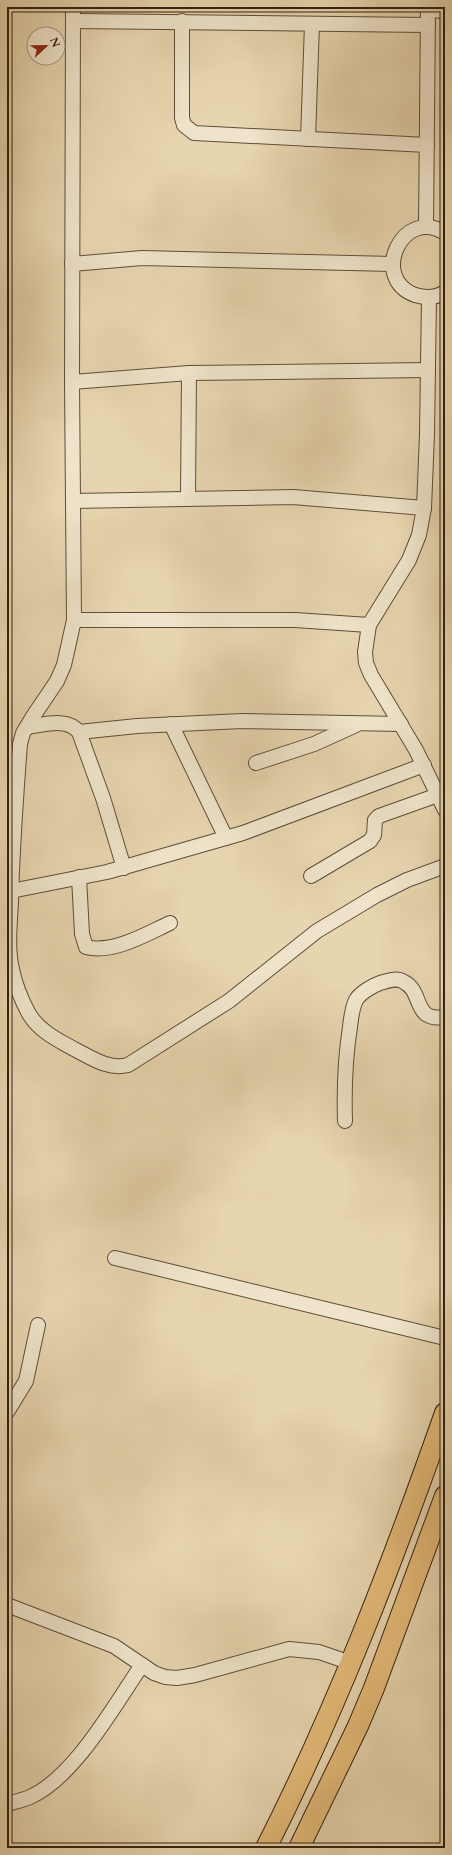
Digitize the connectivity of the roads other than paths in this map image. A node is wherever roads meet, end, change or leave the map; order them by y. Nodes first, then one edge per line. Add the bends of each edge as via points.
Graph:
1 (73, 7) edge
2 (428, 9) edge
3 (445, 11) edge
4 (73, 21) junction
5 (182, 22) junction
6 (312, 24) junction
7 (428, 26) junction
8 (308, 139) junction
9 (427, 145) junction
10 (426, 227) junction
11 (445, 233) edge
12 (72, 264) junction
13 (393, 264) junction
14 (445, 292) edge
15 (429, 298) junction
16 (428, 370) junction
17 (190, 374) junction
18 (72, 382) junction
19 (188, 498) junction
20 (73, 501) junction
21 (424, 508) junction
22 (74, 620) junction
23 (369, 625) junction
24 (360, 723) junction
25 (171, 724) junction
26 (401, 724) junction
27 (27, 727) junction
28 (79, 732) junction
29 (256, 763) dead end
30 (424, 765) junction
31 (438, 796) junction
32 (445, 810) edge
33 (226, 838) junction
34 (445, 866) edge
35 (124, 868) junction
36 (311, 876) dead end
37 (79, 877) junction
38 (11, 891) junction
39 (170, 923) dead end
40 (445, 1017) edge
41 (345, 1121) dead end
42 (115, 1258) dead end
43 (38, 1325) dead end
44 (445, 1338) edge
45 (7, 1412) edge
46 (445, 1413) edge
47 (445, 1496) edge
48 (7, 1605) edge
49 (351, 1663) junction
50 (142, 1665) junction
51 (7, 1804) edge
52 (266, 1848) edge
53 (299, 1848) edge

1 - 4 street
2 - 3 street
2 - 7 street
4 - 5 street
4 - 12 street
5 - 6 street
5 - 8 street via 181,107 184,125 194,132
6 - 7 street
6 - 8 street
7 - 9 street
8 - 9 street
9 - 10 street
10 - 11 street
10 - 13 street via 408,234 399,242
12 - 13 street via 142,258
12 - 18 street
13 - 15 street via 402,286 410,293
14 - 15 street
15 - 16 street
16 - 17 street
16 - 21 street
17 - 18 street
17 - 19 street
18 - 20 street
19 - 20 street
19 - 21 street via 293,497
20 - 22 street
21 - 23 street via 419,535 409,560
22 - 23 street via 295,620
22 - 27 street via 64,665 57,681
23 - 26 street via 366,663
24 - 25 street via 242,721
24 - 26 street
24 - 29 street via 314,744
25 - 28 street
25 - 33 street
26 - 30 street
27 - 28 street via 66,723
27 - 38 street via 20,744
28 - 35 street via 103,798
30 - 31 street
30 - 33 street
31 - 32 street
31 - 36 street via 379,816 375,820 374,835 370,841
33 - 35 street
34 - 38 street via 407,880 377,895 317,931 229,1001 139,1059 120,1067 108,1066 54,1038 39,1027 30,1015 12,969
35 - 37 street
37 - 38 street
37 - 39 street via 82,934 86,946 94,949 120,945
40 - 41 street via 428,1017 408,985 394,979 377,985 356,999 349,1033 344,1085
42 - 44 street
43 - 45 street via 26,1381
46 - 49 highway
47 - 53 highway via 374,1688
48 - 50 street via 114,1646
49 - 50 street via 319,1652 289,1648 218,1670 177,1678 154,1673
49 - 52 highway
50 - 51 street via 85,1748 61,1775 31,1797

